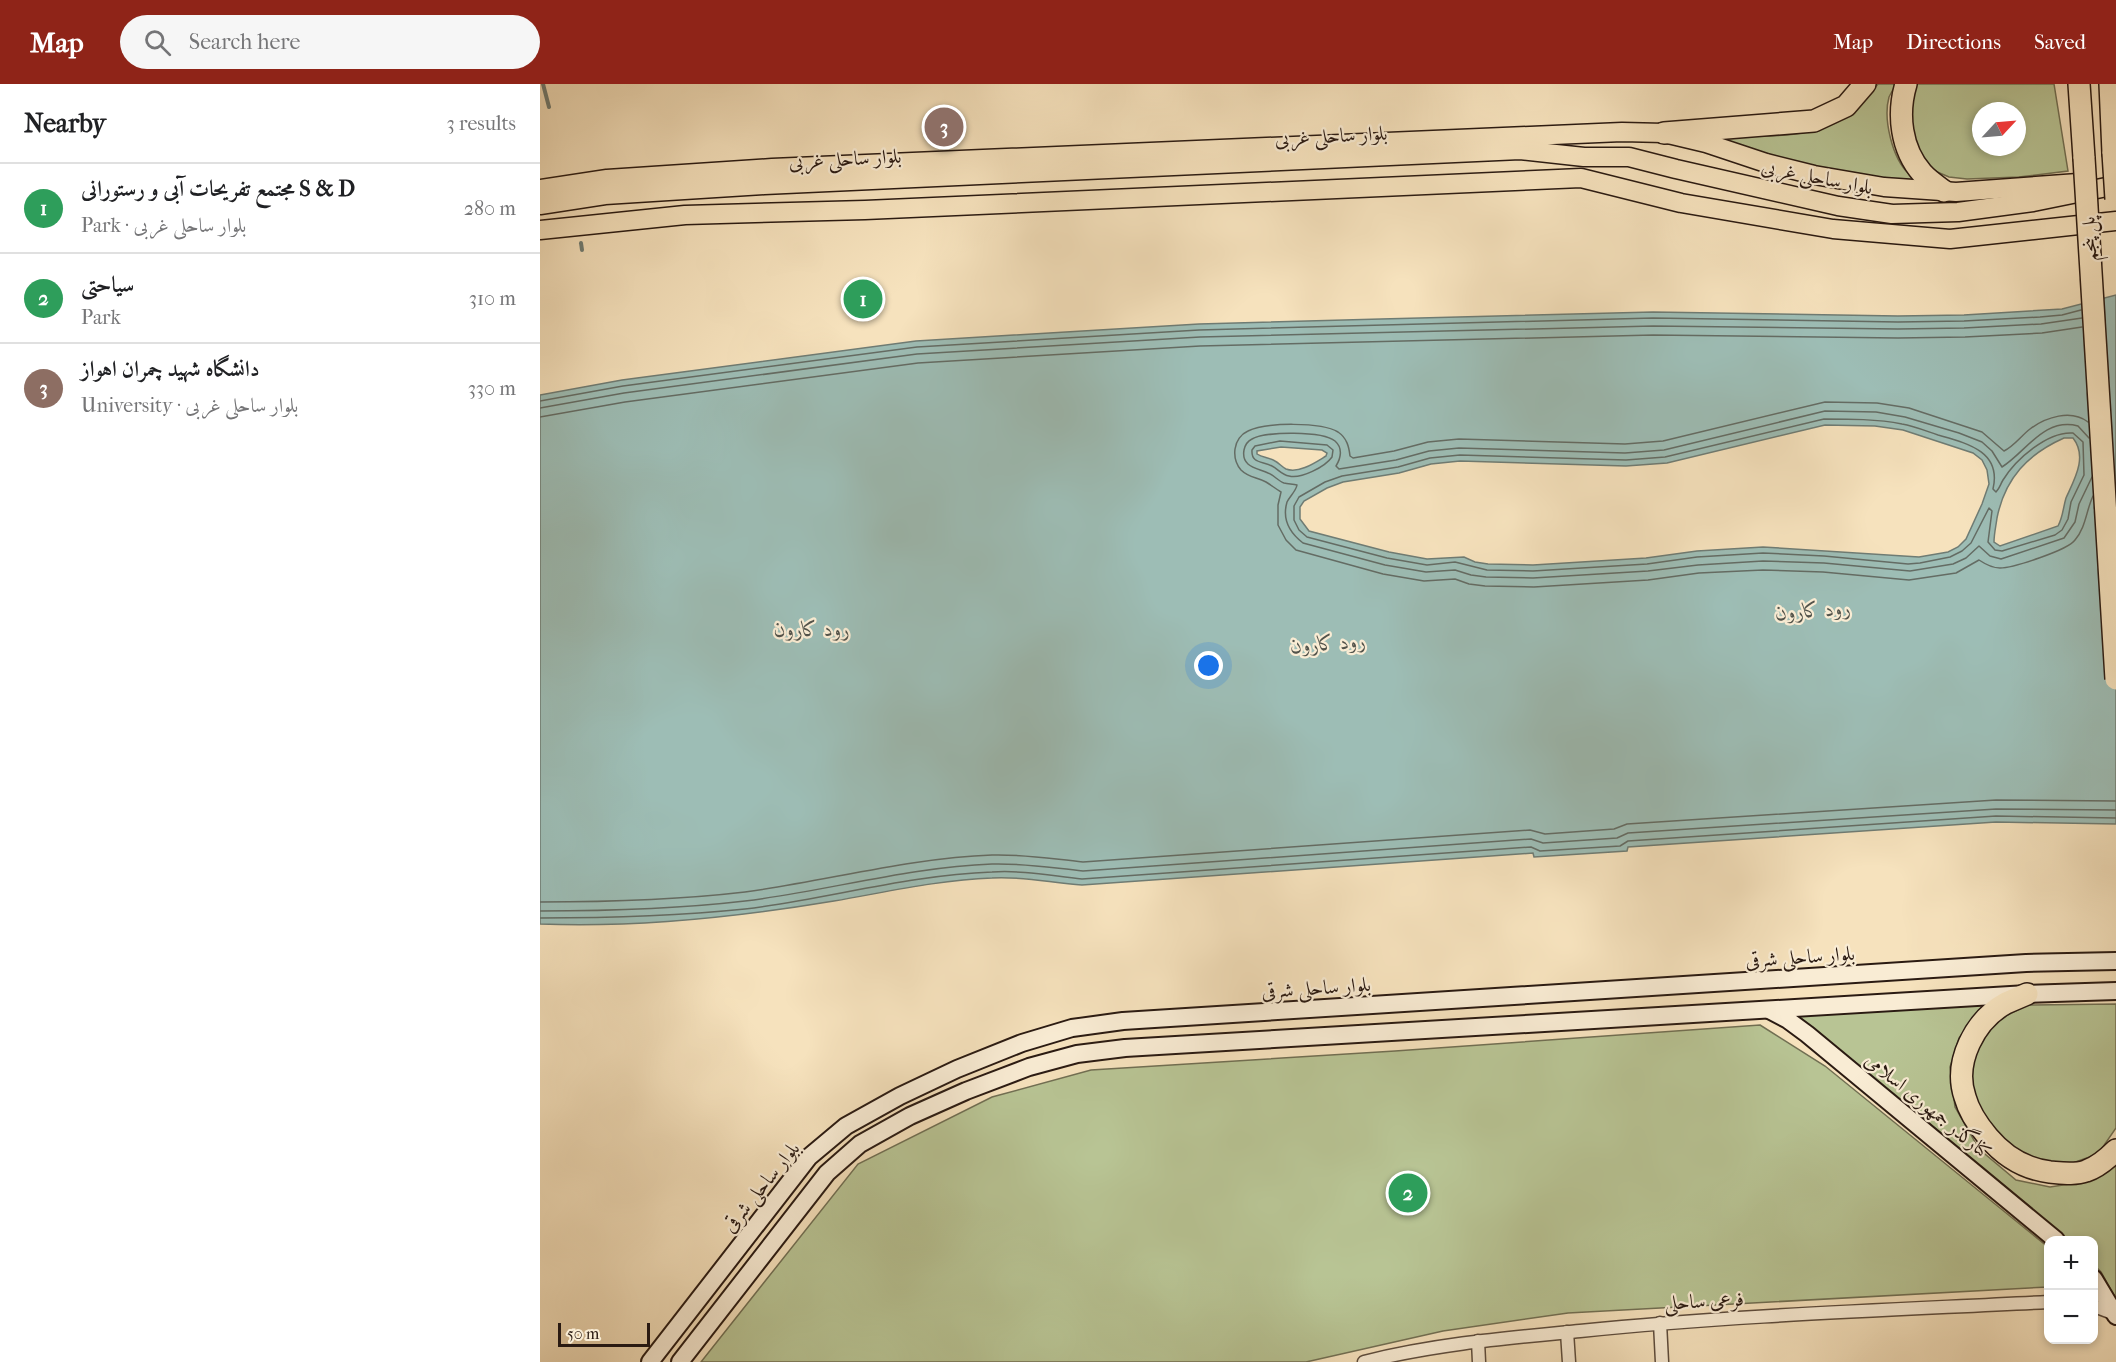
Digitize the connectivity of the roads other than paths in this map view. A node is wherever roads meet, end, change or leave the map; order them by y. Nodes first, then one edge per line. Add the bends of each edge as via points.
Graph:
1 (1865, 84) edge
2 (1906, 84) edge
3 (2079, 84) edge
4 (2110, 84) edge
5 (1664, 133) junction
6 (2116, 183) edge
7 (540, 189) edge
8 (1944, 191) junction
9 (2116, 199) edge
10 (540, 205) edge
11 (2116, 221) edge
12 (540, 230) edge
13 (2116, 679) edge
14 (2116, 961) edge
15 (1741, 982) junction
16 (2116, 991) edge
17 (2027, 994) junction
18 (1768, 1009) junction
19 (1742, 1011) junction
20 (2116, 1149) edge
21 (2051, 1236) edge
22 (2098, 1286) edge
23 (2044, 1302) edge
24 (2098, 1308) edge
25 (2116, 1315) edge
26 (1660, 1323) junction
27 (1567, 1332) junction
28 (1478, 1341) junction
29 (1387, 1359) edge
30 (650, 1362) edge
31 (680, 1362) edge
32 (1364, 1362) edge
33 (1479, 1362) edge
34 (1569, 1362) edge
35 (1662, 1362) edge

1 - 5 highway via 1846,106 1814,121
2 - 8 highway via 1900,116 1906,147 1922,173
3 - 13 highway, پل پنجم, bridge
4 - 9 highway, پل پنجم, bridge
5 - 7 main road, بلوار ساحلی غربی via 772,168 607,179
5 - 8 main road, بلوار ساحلی غربی via 1814,175 1863,185
6 - 8 main road, بلوار ساحلی غربی
6 - 10 main road, بلوار ساحلی غربی via 2033,202 1958,212 1892,214 1828,204 1629,157 1520,150 764,185 605,195
11 - 12 main road via 1950,239 1833,229 1681,203 1581,178 685,215
14 - 15 main road, بلوار ساحلی شرقی via 2026,963
15 - 19 main road
15 - 30 main road, بلوار ساحلی شرقی via 1123,1020 1072,1028 1022,1043 900,1096 846,1126 809,1157
16 - 17 main road
17 - 18 main road
17 - 20 highway via 1989,1016 1966,1050 1961,1071 1964,1096 1977,1124 2017,1162 2040,1171 2087,1171
18 - 19 main road
18 - 21 main road, کنارگذر جمهوری اسلامی via 1807,1034
19 - 31 main road via 1125,1048 1077,1054 1029,1067 910,1116 860,1144 827,1173
22 - 25 main road
23 - 26 street, فرعی ساحلی
24 - 25 street
26 - 27 street, فرعی ساحلی
26 - 35 street
27 - 28 street, فرعی ساحلی
27 - 34 street
28 - 29 street, فرعی ساحلی
28 - 33 street
29 - 32 street, فرعی ساحلی

